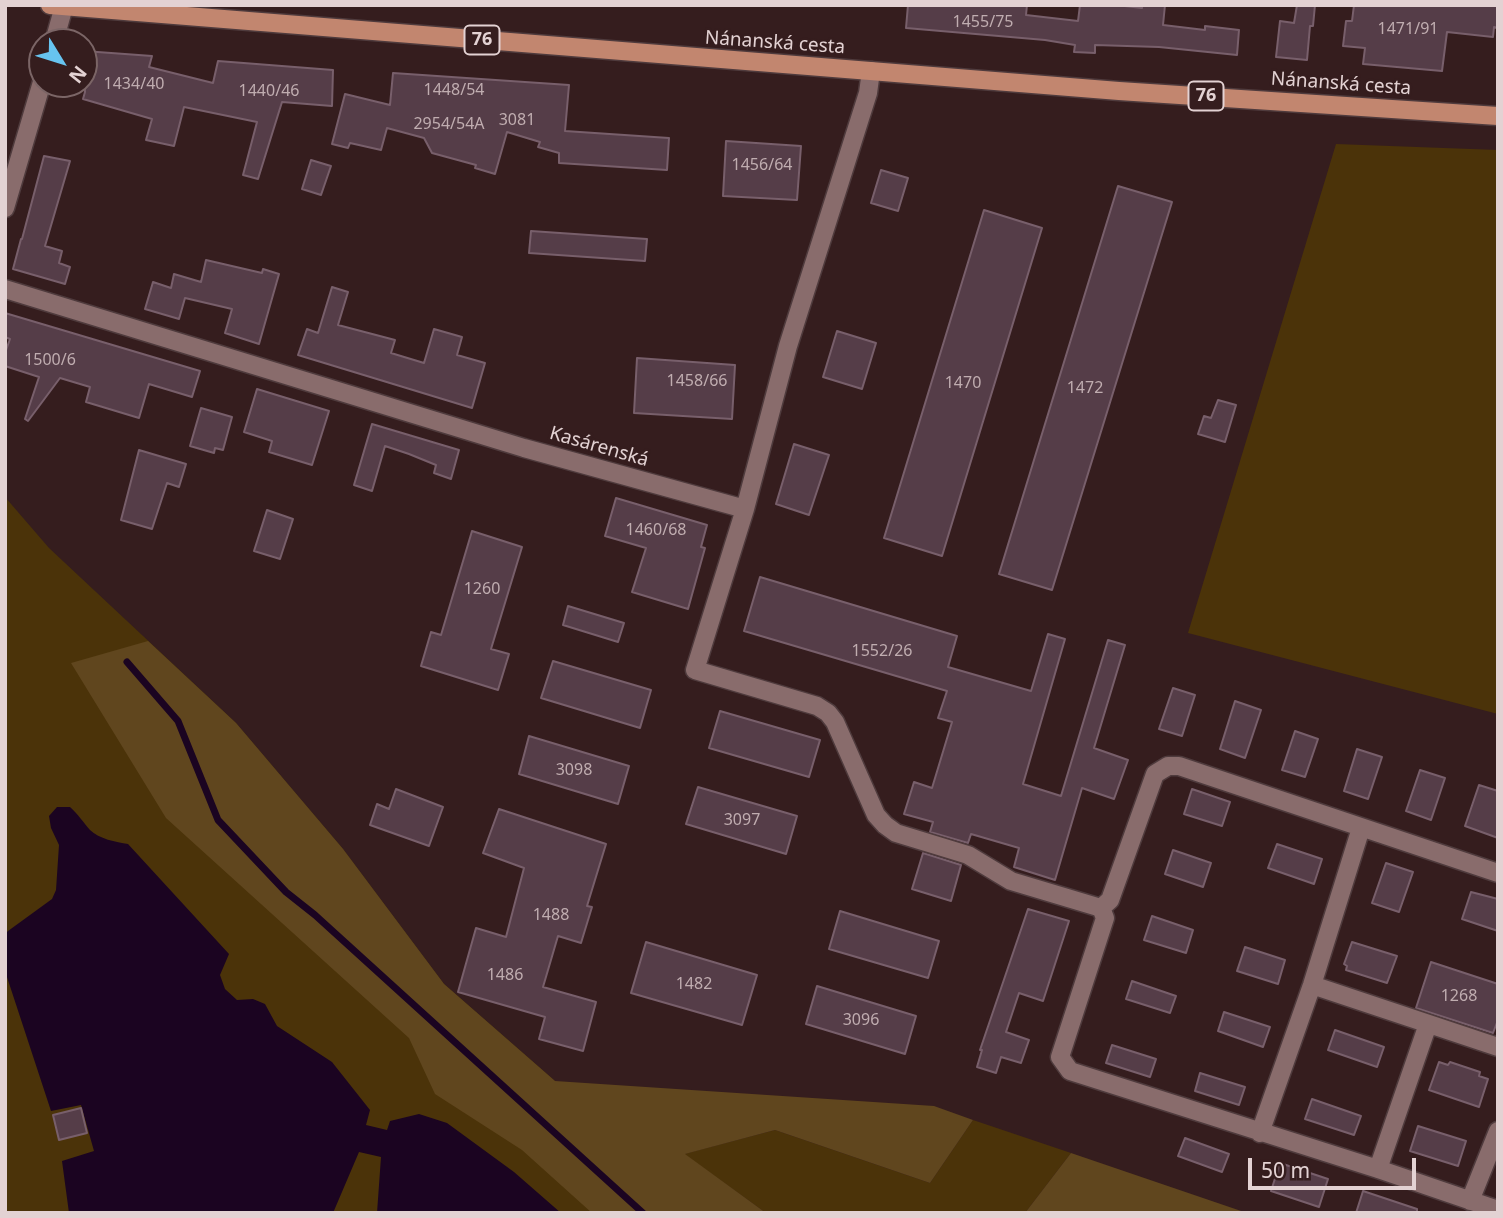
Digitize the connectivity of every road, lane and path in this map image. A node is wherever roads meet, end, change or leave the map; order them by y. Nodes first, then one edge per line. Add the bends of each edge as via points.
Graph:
1 (50, 5) edge
2 (64, 6) edge
3 (92, 7) edge
4 (58, 28) edge
5 (871, 71) junction
6 (37, 98) edge
7 (1498, 116) edge
8 (5, 208) edge
9 (5, 289) edge
10 (745, 509) junction
11 (1362, 828) junction
12 (1498, 873) edge
13 (1101, 908) junction
14 (1312, 985) junction
15 (1428, 1024) junction
16 (1498, 1046) edge
17 (1498, 1131) edge
18 (1260, 1133) junction
19 (1378, 1169) junction
20 (1470, 1201) junction
21 (1498, 1210) edge

1 - 2 main road, Nánanská cesta / 76
2 - 3 main road, Nánanská cesta / 76
2 - 4 street
3 - 5 main road, Nánanská cesta / 76
5 - 7 main road, Nánanská cesta / 76
5 - 10 street via 788,346
6 - 8 street
9 - 10 street, Kasárenská via 524,448
10 - 13 street via 695,670 828,713 876,815 896,833 968,855 1011,881
11 - 12 street
11 - 13 street via 1180,766 1168,766 1155,774 1111,900
11 - 14 street
13 - 18 street via 1104,918 1060,1057 1063,1063 1070,1072
14 - 15 street
14 - 18 street
15 - 16 street
15 - 19 street
17 - 20 street
18 - 19 street
19 - 20 street
20 - 21 street

